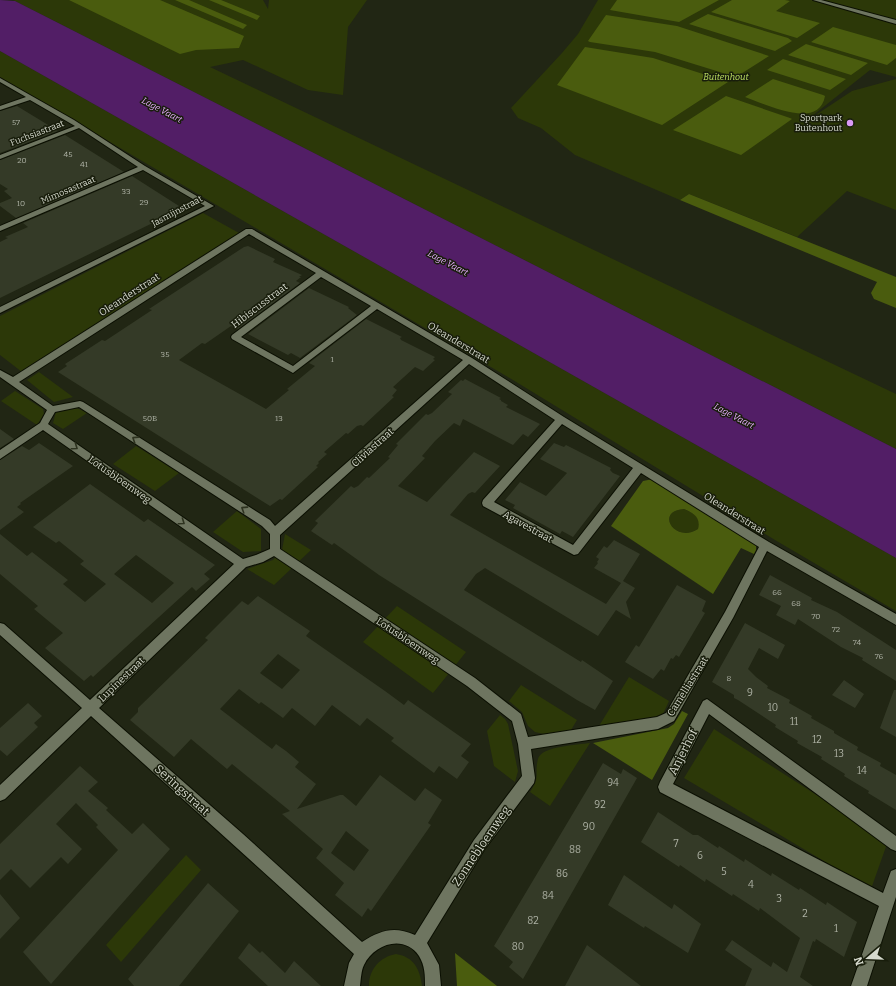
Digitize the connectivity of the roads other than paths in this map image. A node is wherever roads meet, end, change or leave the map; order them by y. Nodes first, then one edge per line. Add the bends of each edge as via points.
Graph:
1 (815, 0) edge
2 (896, 22) edge
3 (0, 80) edge
4 (29, 98) junction
5 (0, 108) edge
6 (80, 126) junction
7 (0, 157) edge
8 (143, 167) junction
9 (0, 229) edge
10 (320, 274) junction
11 (376, 306) junction
12 (0, 310) edge
13 (469, 360) junction
14 (0, 373) edge
15 (12, 382) junction
16 (52, 409) junction
17 (561, 420) junction
18 (43, 425) junction
19 (0, 455) edge
20 (640, 467) junction
21 (275, 533) junction
22 (766, 545) junction
23 (275, 551) junction
24 (242, 564) junction
25 (896, 620) edge
26 (0, 628) edge
27 (91, 708) junction
28 (524, 744) junction
29 (0, 794) edge
30 (896, 844) edge
31 (896, 876) edge
32 (887, 903) junction
33 (418, 944) junction
34 (362, 952) junction
35 (352, 986) edge
36 (433, 986) edge
37 (859, 986) edge

1 - 2 street
3 - 4 street, Jasmijnstraat
4 - 5 street
4 - 6 street, Jasmijnstraat
6 - 7 street, Fuchsiastraat
6 - 8 street, Jasmijnstraat
8 - 9 street, Mimosastraat
8 - 12 street, Jasmijnstraat via 210,206
10 - 11 street, Oleanderstraat
10 - 11 street, Hibiscusstraat via 235,337 293,370
10 - 15 street, Oleanderstraat via 249,232
11 - 13 street, Oleanderstraat
13 - 17 street, Oleanderstraat
13 - 21 street, Cliviastraat
14 - 15 street
15 - 16 street
16 - 18 street
21 -> 16 street via 266,523 80,404
17 - 20 street, Oleanderstraat
17 - 20 street, Agavestraat via 487,503 574,551
18 - 19 street
18 -> 24 street, Lotusbloemweg
20 - 22 street, Oleanderstraat
21 - 23 street
22 - 25 street, Oleanderstraat
22 - 28 street, Camelliastraat via 670,717 658,723
23 - 24 street
23 - 28 street, Lotusbloemweg via 471,682 517,718
24 - 27 street, Lupinestraat
26 - 27 street, Seringstraat
27 - 29 street, Lupinestraat
27 - 34 street, Seringstraat
28 - 33 street, Zonnebloemweg via 529,778 479,845
30 - 32 street, Anjerhof via 707,704 665,786
31 - 32 street
32 - 37 street
33 - 34 street via 396,936 378,940
33 - 36 street via 432,968
34 - 35 street via 356,964

